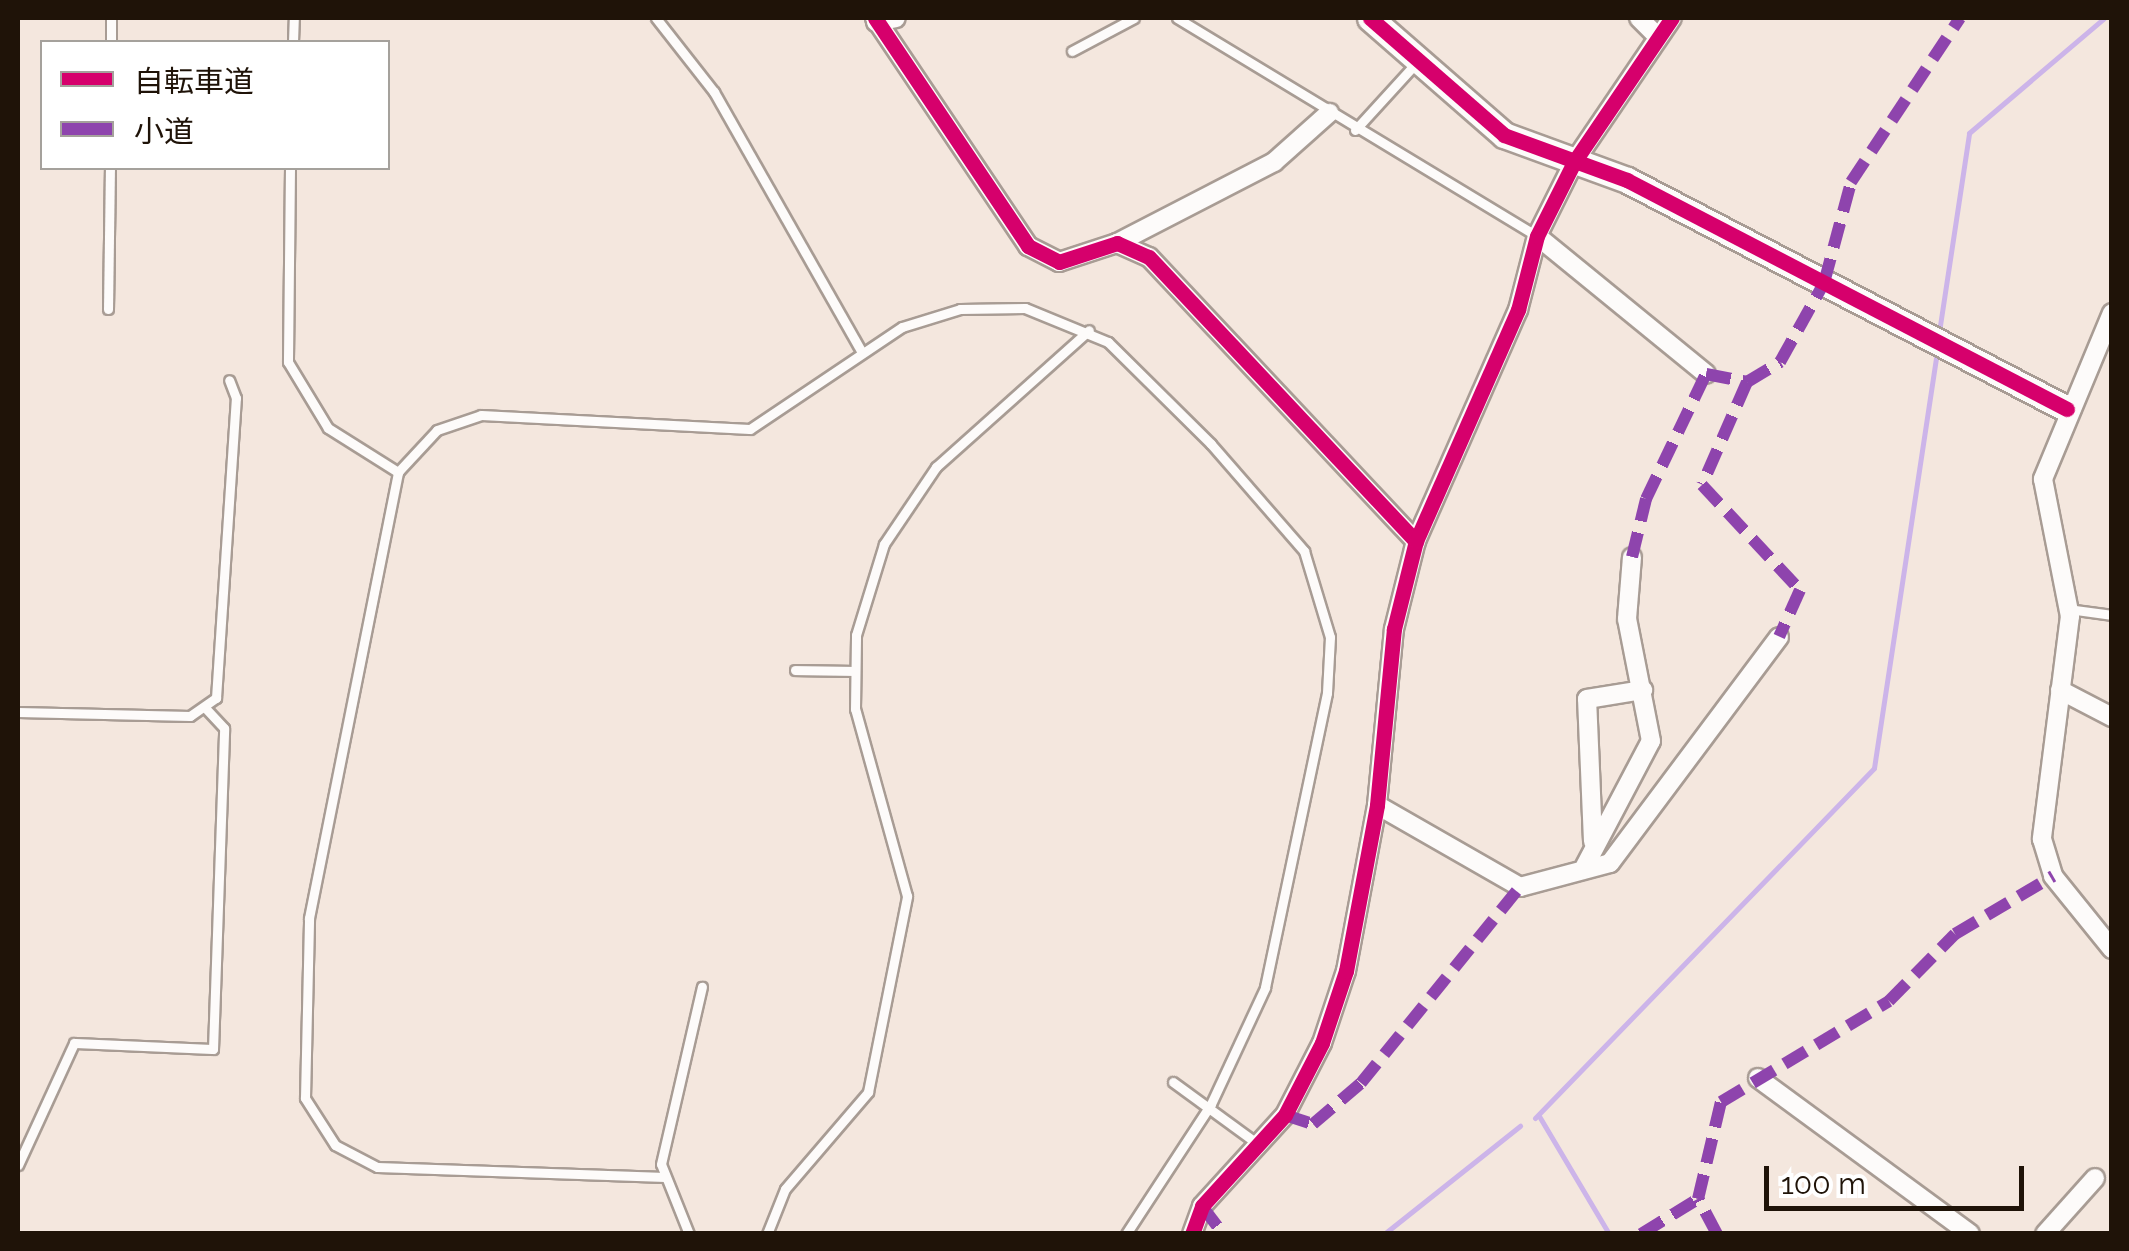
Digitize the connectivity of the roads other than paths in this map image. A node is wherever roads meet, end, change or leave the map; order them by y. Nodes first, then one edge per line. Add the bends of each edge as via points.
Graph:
1 (656, 18) edge
2 (896, 18) edge
3 (1134, 18) edge
4 (1177, 18) edge
5 (1370, 18) edge
6 (1639, 18) edge
7 (1672, 18) edge
8 (876, 20) edge
9 (1658, 36) junction
10 (1072, 51) dead end
11 (1419, 60) junction
12 (1329, 113) junction
13 (1355, 130) junction
14 (1574, 162) junction
15 (110, 170) edge
16 (290, 170) edge
17 (1537, 236) junction
18 (1117, 243) junction
19 (108, 309) dead end
20 (2112, 313) edge
21 (1090, 330) junction
22 (2107, 336) edge
23 (861, 350) junction
24 (1706, 374) dead end
25 (230, 380) dead end
26 (2067, 409) junction
27 (398, 472) junction
28 (1416, 541) junction
29 (1632, 557) dead end
30 (2068, 609) junction
31 (2112, 615) edge
32 (1779, 637) dead end
33 (795, 670) dead end
34 (852, 671) junction
35 (1643, 690) junction
36 (2060, 690) junction
37 (206, 708) junction
38 (18, 712) edge
39 (2112, 717) edge
40 (1377, 805) junction
41 (1594, 842) junction
42 (1585, 866) junction
43 (2112, 950) edge
44 (702, 988) dead end
45 (1758, 1078) dead end
46 (1174, 1082) dead end
47 (1211, 1104) junction
48 (1258, 1144) junction
49 (18, 1165) edge
50 (665, 1177) junction
51 (2095, 1178) dead end
52 (689, 1234) edge
53 (767, 1234) edge
54 (1126, 1234) edge
55 (1192, 1234) edge
56 (1970, 1234) edge
57 (2045, 1234) edge

1 - 23 lane via 714,92
2 - 8 street
3 - 10 lane
4 - 12 lane
5 - 11 street
6 - 9 street
7 - 9 street
8 - 18 street via 1028,246 1059,262
9 - 14 street
11 - 13 lane
11 - 14 street via 1504,136
12 - 13 lane
12 - 18 street via 1274,162
13 - 17 lane
14 - 17 street
14 - 26 street via 1627,180
15 - 19 lane
16 - 27 lane via 288,362 328,428
17 - 24 street
17 - 28 street via 1518,310
18 - 28 street via 1149,257
20 - 22 street
21 - 23 lane via 991,306 930,316
21 - 34 lane via 907,502 864,604
21 - 47 lane via 1131,359 1287,527 1326,605 1328,693 1273,960
22 - 26 street
23 - 27 lane via 750,429 481,415 437,430
25 - 37 lane via 236,398 219,678
26 - 30 street via 2043,478
27 - 50 lane via 309,918 305,1098 335,1145 377,1168
28 - 40 street via 1394,629
29 - 35 street via 1627,619
30 - 31 lane
30 - 36 street
32 - 42 street via 1622,852
33 - 34 lane
34 - 53 lane via 860,738 907,896 868,1092 805,1161
35 - 41 street via 1645,763
35 - 41 street via 1587,699
36 - 39 street
36 - 43 street via 2042,839 2078,914
37 - 38 lane
37 - 49 lane via 224,728 212,1050 74,1043
40 - 42 street via 1520,887
40 - 48 street via 1346,971 1322,1043 1285,1115
41 - 42 street
44 - 50 lane
45 - 56 street
46 - 47 lane
47 - 48 lane
47 - 54 lane
48 - 55 street via 1202,1206
50 - 52 lane
51 - 57 street

